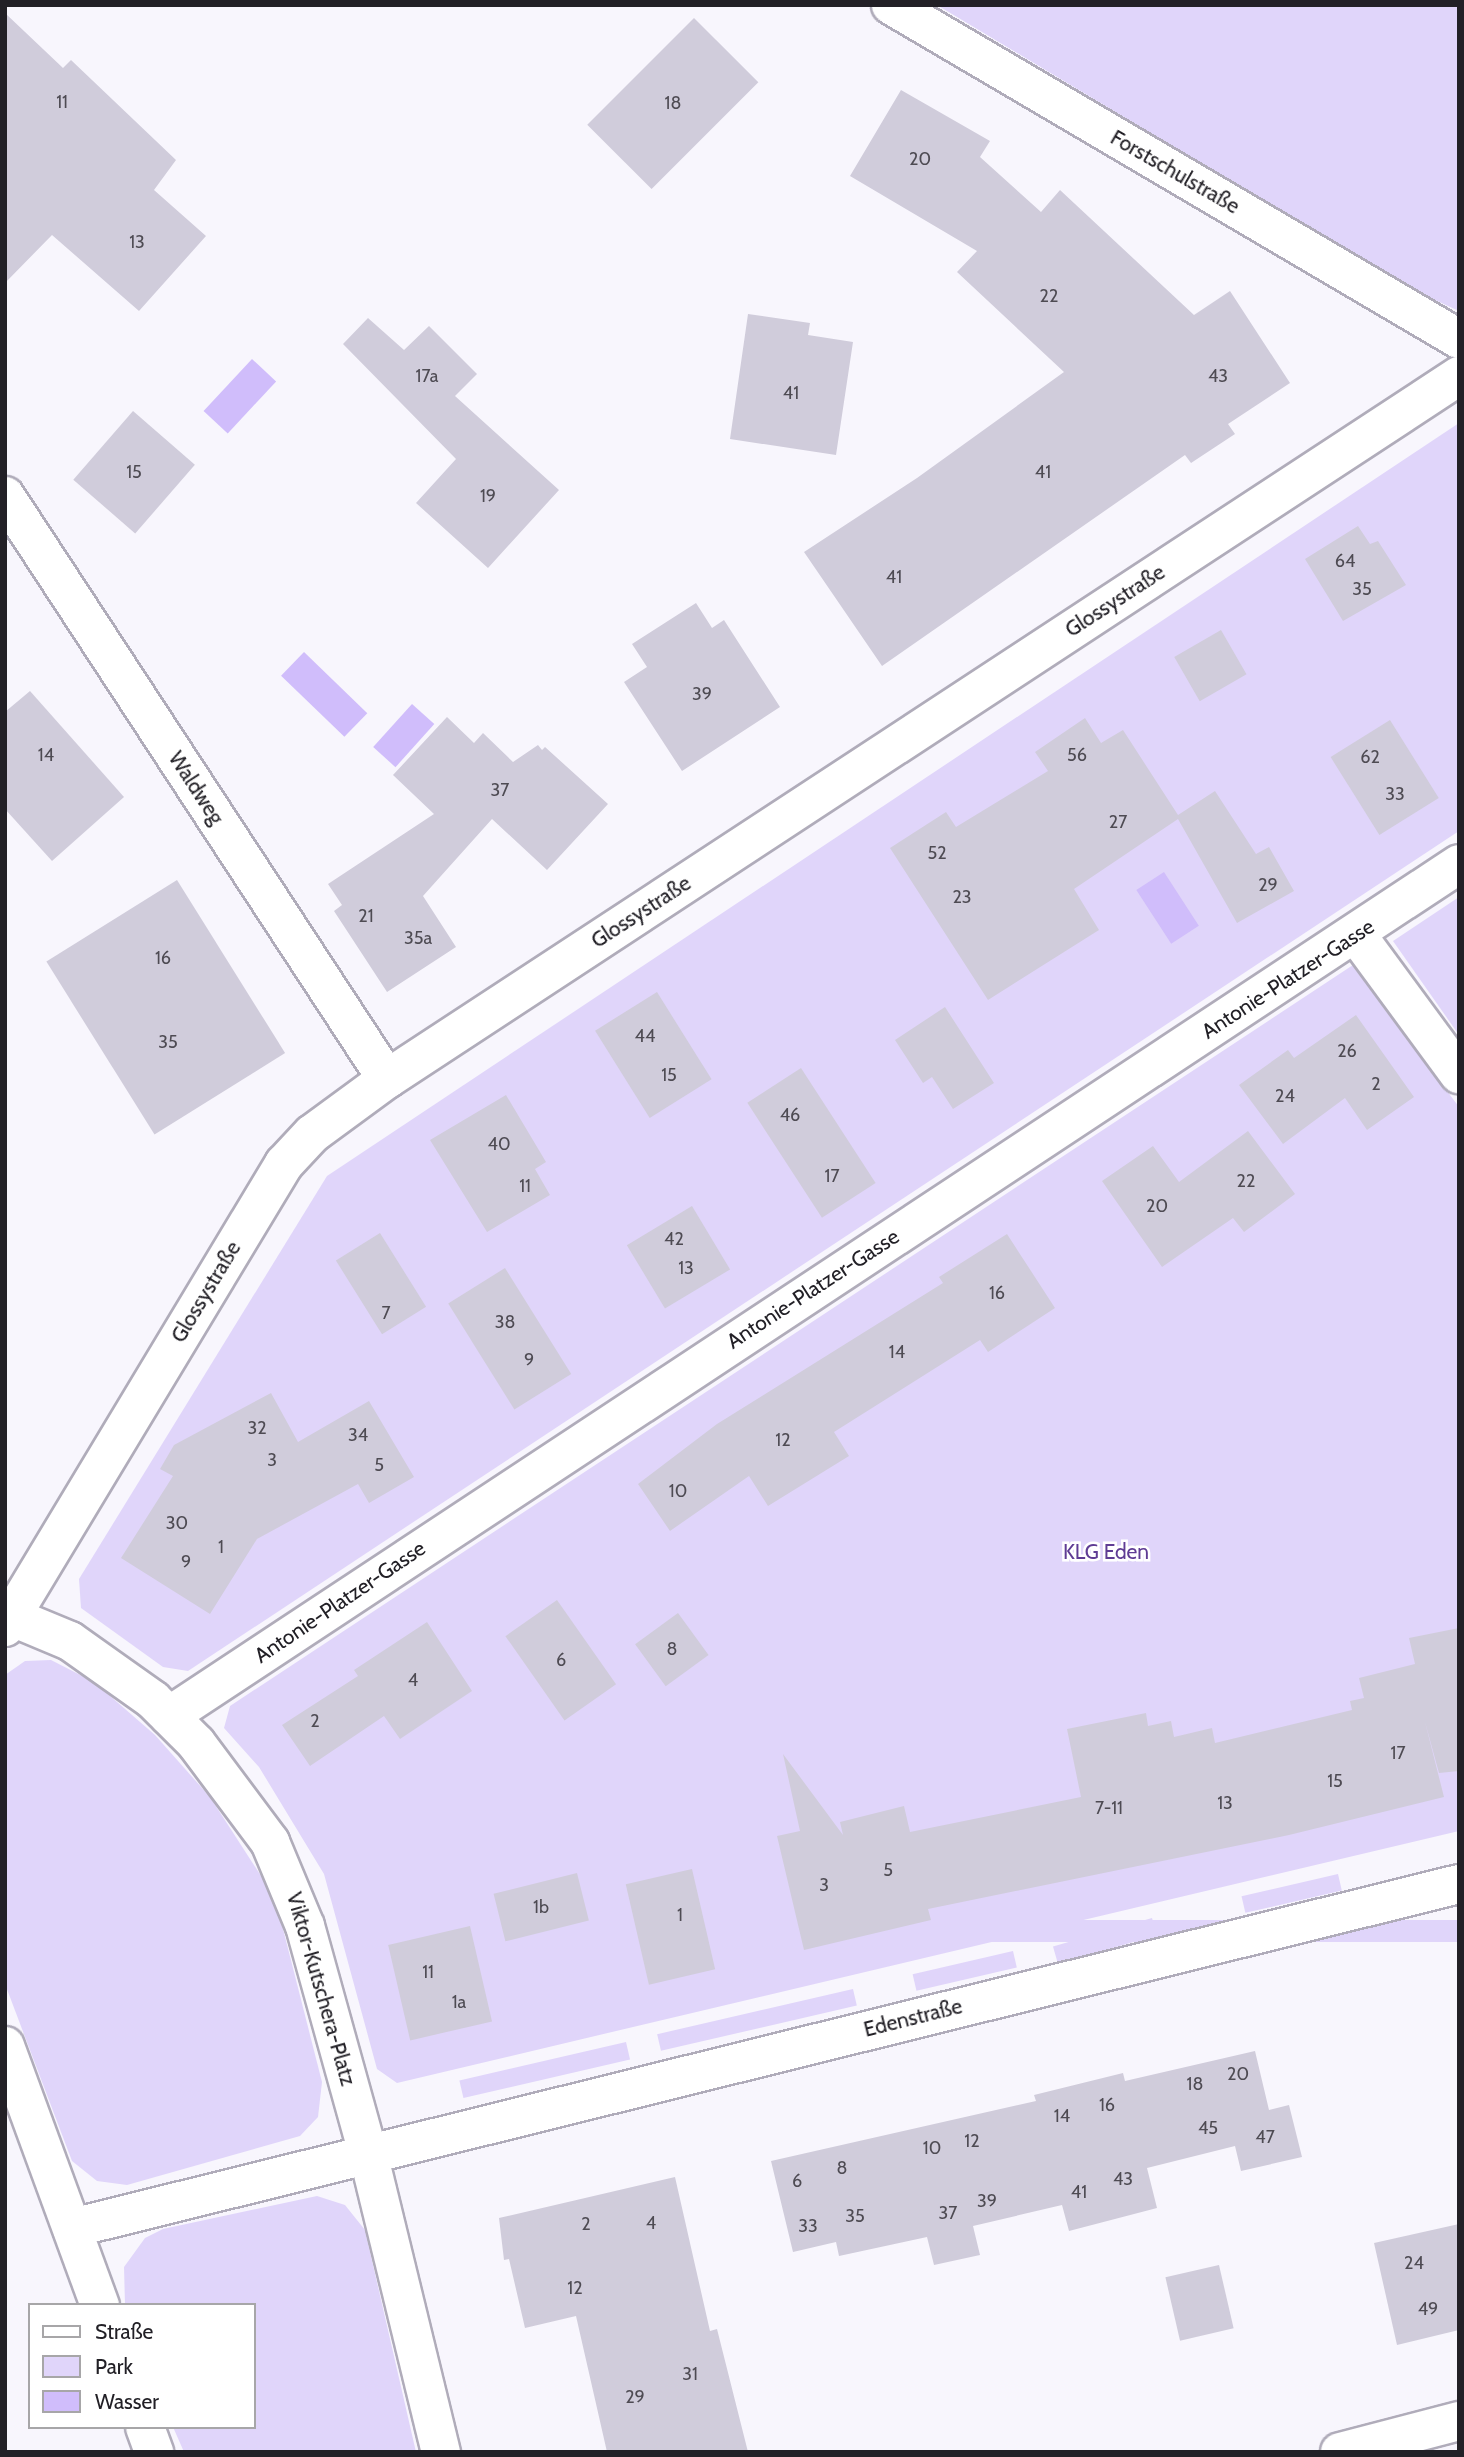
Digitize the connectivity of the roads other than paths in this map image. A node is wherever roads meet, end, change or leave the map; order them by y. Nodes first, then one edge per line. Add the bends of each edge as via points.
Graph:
1 (891, 5) edge
2 (1459, 339) edge
3 (1459, 376) edge
4 (5, 496) edge
5 (1459, 864) edge
6 (1356, 934) junction
7 (1459, 1074) edge
8 (387, 1079) junction
9 (7, 1619) edge
10 (169, 1716) junction
11 (1459, 1884) edge
12 (5, 2046) edge
13 (368, 2153) junction
14 (72, 2228) junction
15 (99, 2303) edge
16 (1459, 2421) edge
17 (146, 2429) edge
18 (154, 2452) edge
19 (440, 2452) edge
20 (1340, 2452) edge

1 - 2 street, Forstschulstraße
3 - 8 street, Glossystraße
4 - 8 street, Waldweg
5 - 6 street, Antonie-Platzer-Gasse
6 - 7 street
6 - 10 street, Antonie-Platzer-Gasse
8 - 9 street, Glossystraße via 312,1134 284,1164
9 - 10 street, Viktor-Kutschera-Platz via 95,1657
10 - 13 street, Viktor-Kutschera-Platz via 233,1791 283,1869 305,1926
11 - 13 street, Edenstraße
12 - 14 street
13 - 14 street
13 - 19 street, Viktor-Kutschera-Platz
14 - 15 street
16 - 20 street
17 - 18 street

